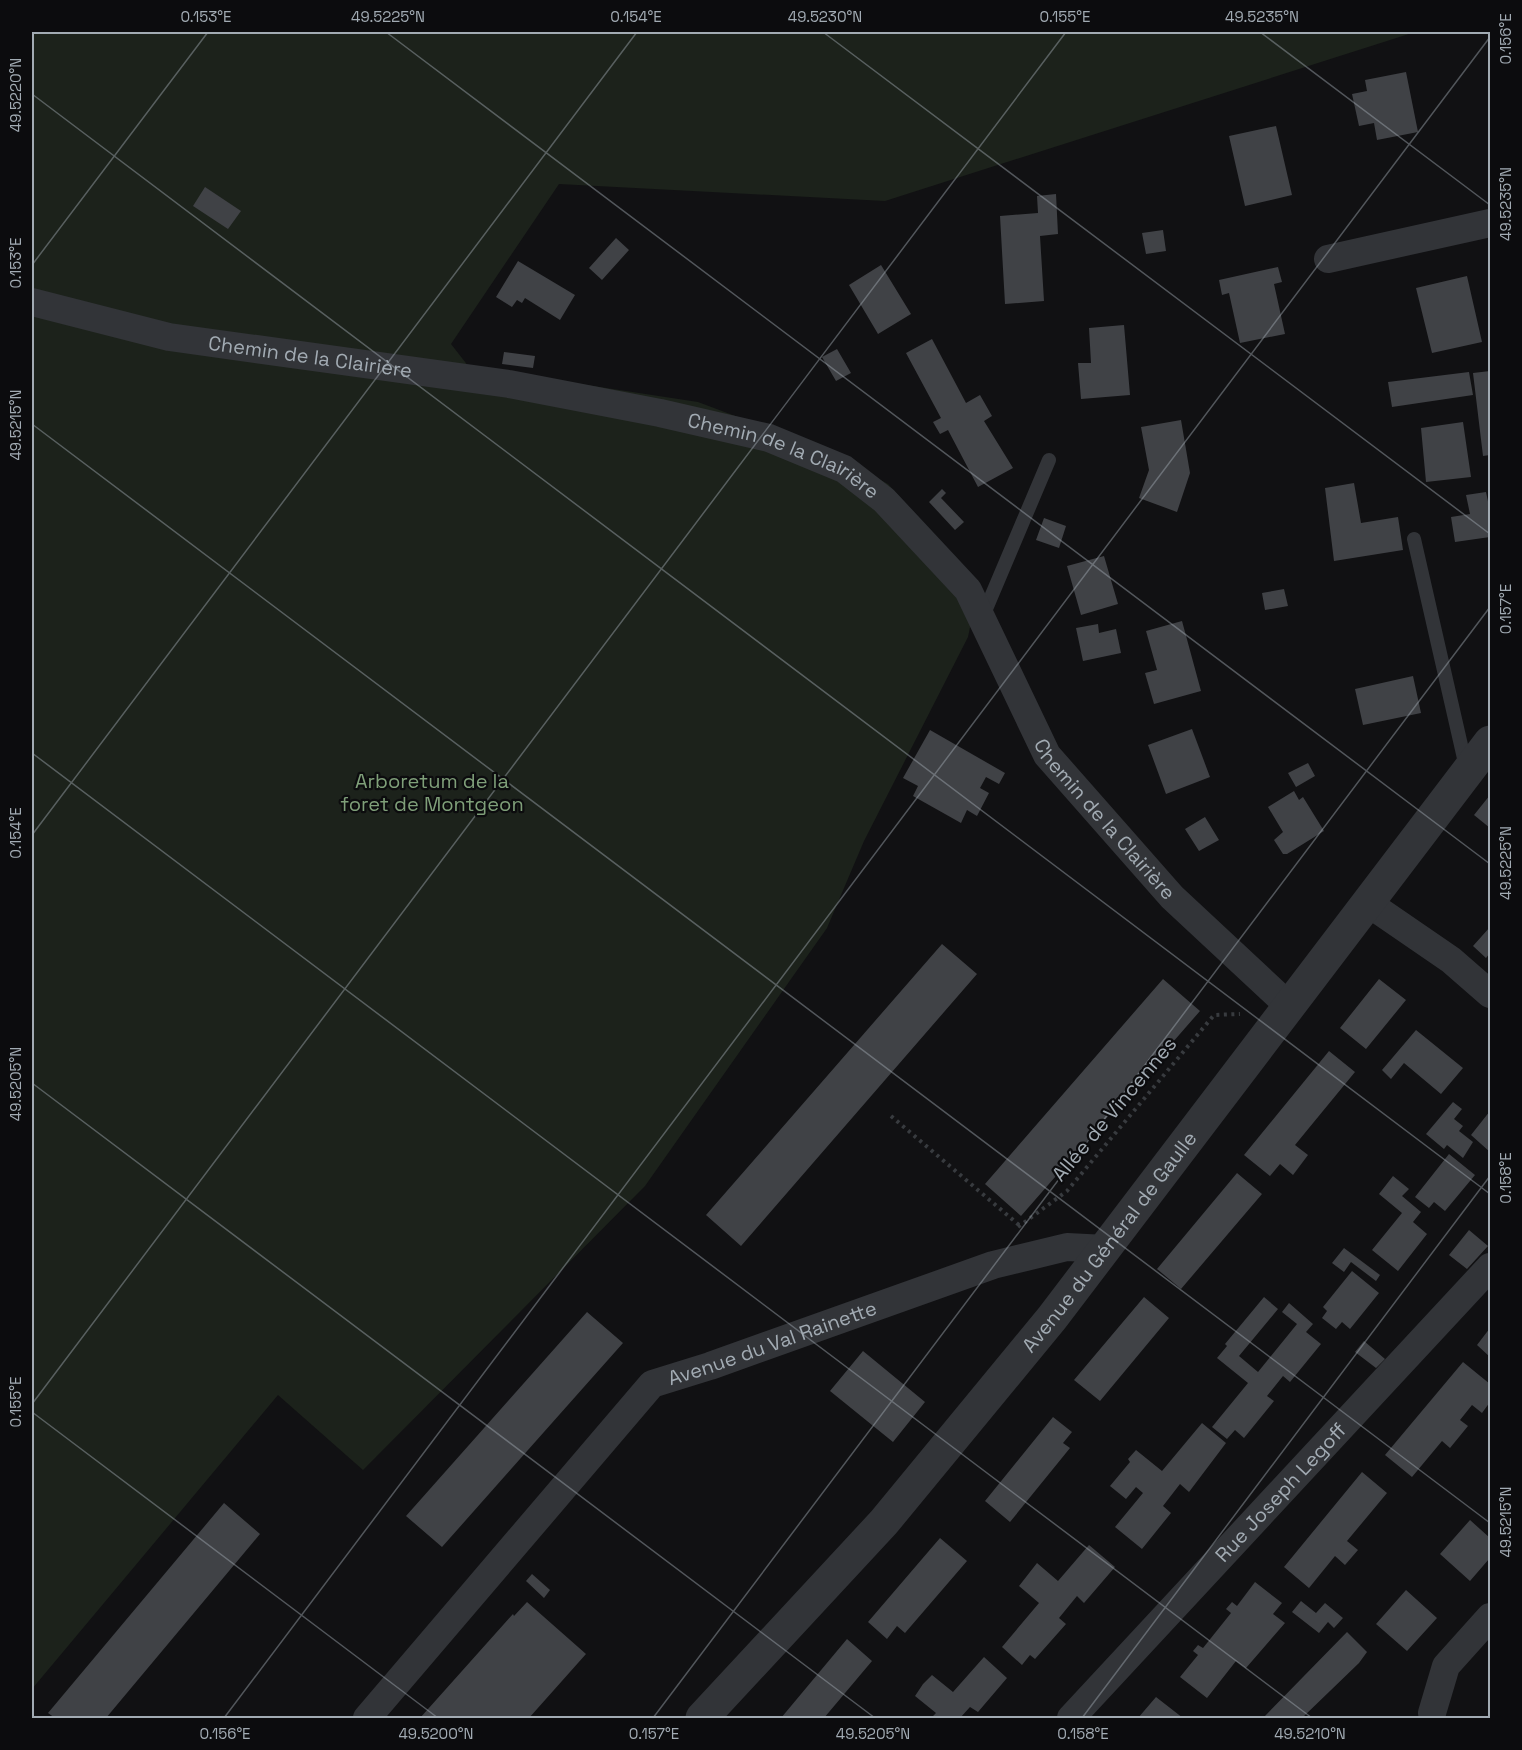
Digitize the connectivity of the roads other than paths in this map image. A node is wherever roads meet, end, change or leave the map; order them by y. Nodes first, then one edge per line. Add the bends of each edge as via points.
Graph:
1 (1491, 222) edge
2 (1328, 259) dead end
3 (32, 302) edge
4 (1049, 460) dead end
5 (1414, 539) dead end
6 (982, 618) junction
7 (1491, 741) edge
8 (1467, 772) junction
9 (1368, 903) junction
10 (1491, 994) edge
11 (1290, 1007) junction
12 (1106, 1249) junction
13 (1491, 1267) edge
14 (1491, 1617) edge
15 (1432, 1713) dead end
16 (368, 1719) edge
17 (702, 1719) edge
18 (1071, 1719) edge

1 - 2 street
3 - 6 street, Chemin de la Clairière via 169,337 509,384 769,438 844,469 884,500 968,590
4 - 6 lane
5 - 8 lane
6 - 11 street, Chemin de la Clairière via 1047,754 1172,897
7 - 8 street, Avenue du Général de Gaulle
8 - 9 street, Avenue du Général de Gaulle
9 - 10 street via 1451,960
9 - 11 street, Avenue du Général de Gaulle
11 - 12 street, Avenue du Général de Gaulle
12 - 16 street, Avenue du Val Rainette via 1067,1247 993,1265 652,1384
12 - 17 street, Avenue du Général de Gaulle via 884,1522
13 - 18 street, Rue Joseph Legoff
14 - 15 street via 1446,1666

